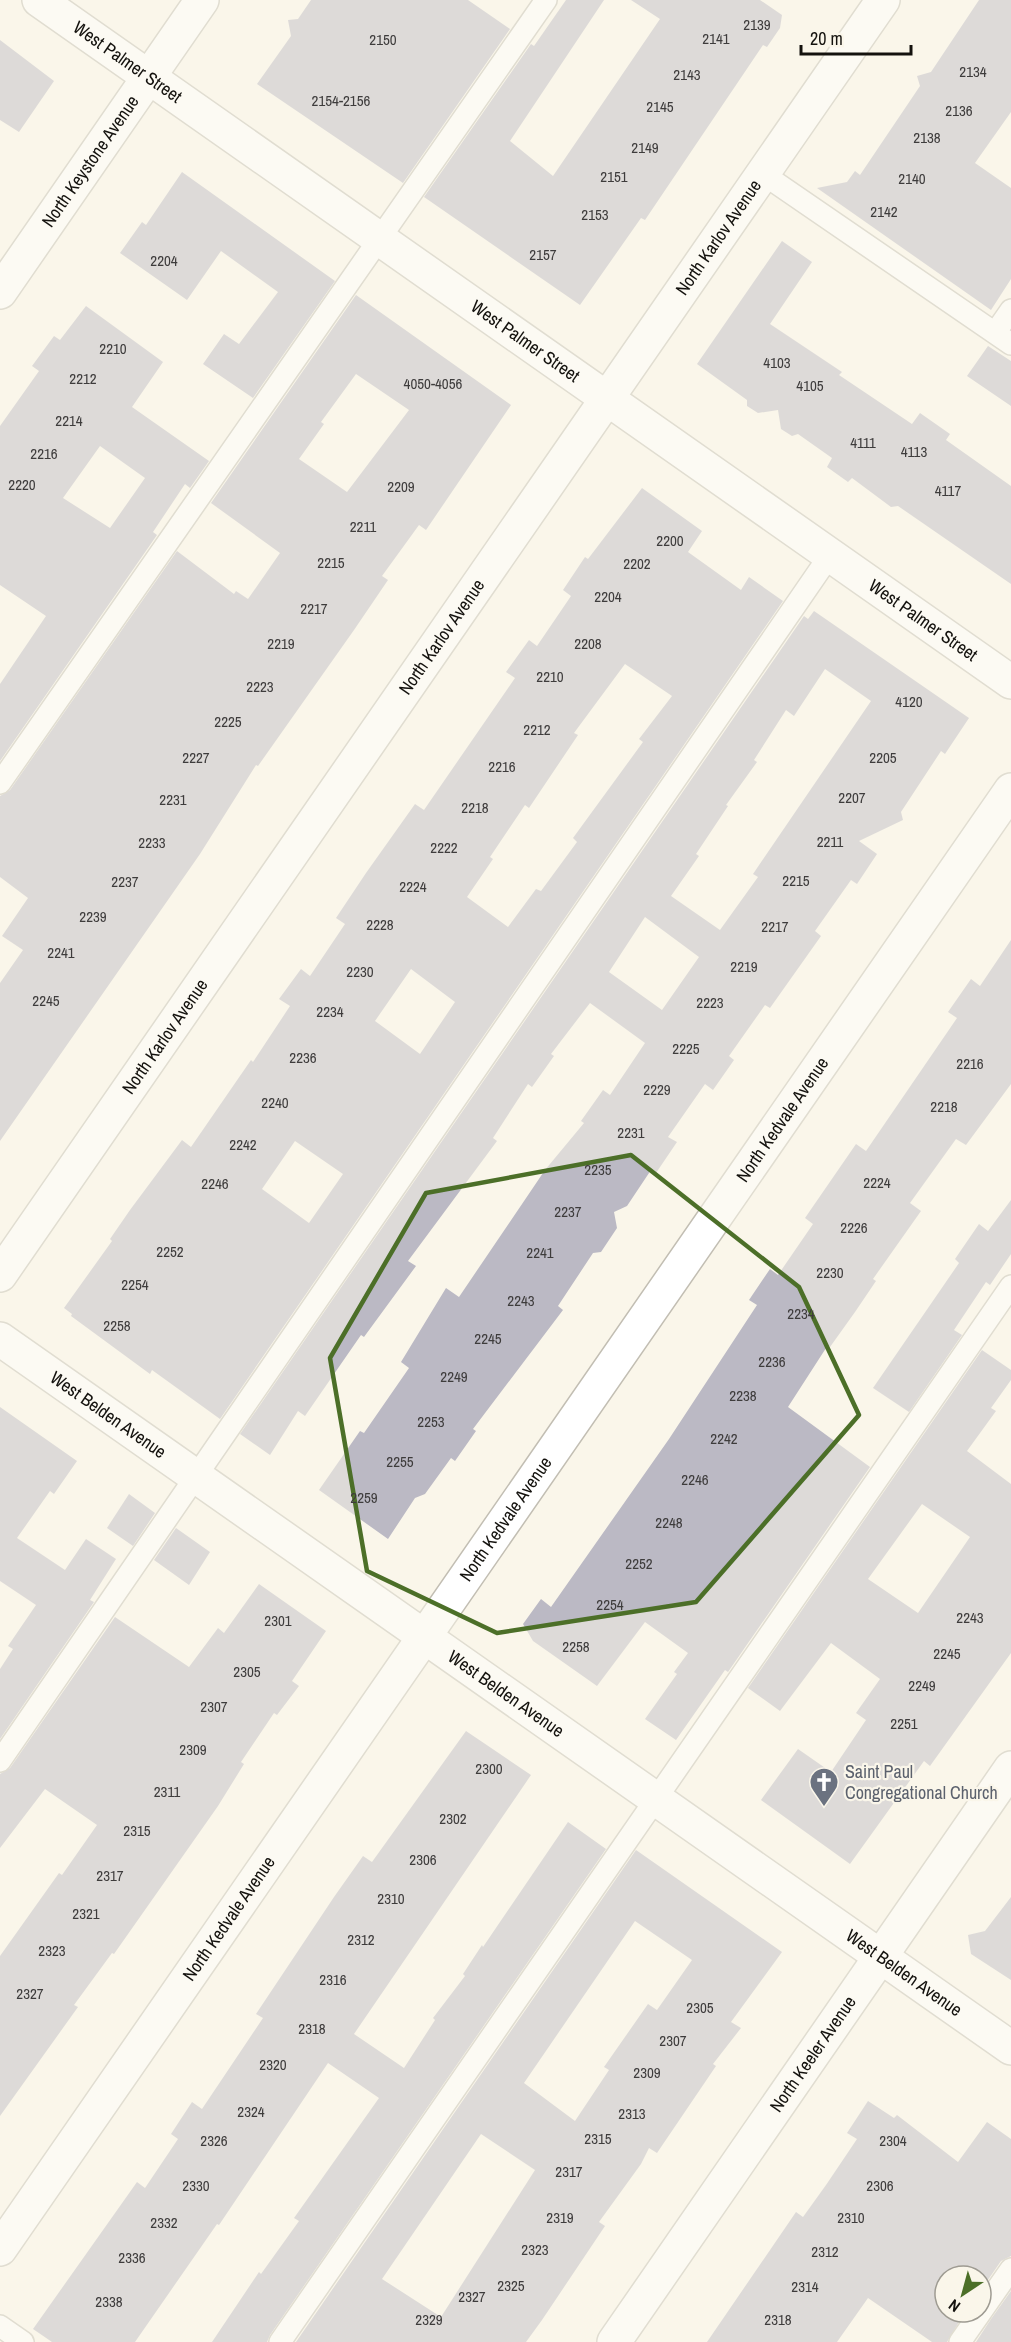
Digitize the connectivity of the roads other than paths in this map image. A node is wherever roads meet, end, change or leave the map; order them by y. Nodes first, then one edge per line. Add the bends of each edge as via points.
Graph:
1 (39, 0) edge
2 (202, 0) edge
3 (546, 0) edge
4 (883, 0) edge
5 (149, 77) junction
6 (763, 174) junction
7 (380, 239) junction
8 (0, 292) edge
9 (1011, 310) edge
10 (1003, 339) edge
11 (607, 399) junction
12 (830, 555) junction
13 (1011, 682) edge
14 (0, 783) edge
15 (1011, 790) edge
16 (0, 1275) edge
17 (1011, 1286) edge
18 (0, 1339) edge
19 (196, 1476) junction
20 (425, 1636) junction
21 (0, 1761) edge
22 (1011, 1768) edge
23 (656, 1799) junction
24 (881, 1957) junction
25 (1011, 2048) edge
26 (0, 2249) edge
27 (1011, 2268) edge
28 (993, 2294) edge
29 (973, 2324) edge
30 (0, 2326) edge
31 (23, 2342) edge
32 (280, 2342) edge
33 (614, 2342) edge
34 (960, 2342) edge

1 - 5 street, West Palmer Street
2 - 5 street, North Keystone Avenue
3 - 7 lane
4 - 6 street, North Karlov Avenue
5 - 7 street, West Palmer Street
5 - 8 street, North Keystone Avenue
6 - 10 lane
6 - 11 street, North Karlov Avenue
7 - 11 street, West Palmer Street
7 - 14 lane
9 - 10 lane
11 - 12 street, West Palmer Street
11 - 16 street, North Karlov Avenue
12 - 13 street, West Palmer Street
12 - 19 lane
15 - 20 street, North Kedvale Avenue
17 - 23 lane
18 - 19 street, West Belden Avenue
19 - 20 street, West Belden Avenue
19 - 21 lane
20 - 23 street, West Belden Avenue
20 - 26 street, North Kedvale Avenue
22 - 24 street, North Keeler Avenue
23 - 24 street, West Belden Avenue
23 - 32 lane
24 - 25 street, West Belden Avenue
24 - 33 street, North Keeler Avenue
27 - 28 lane
29 - 34 lane
30 - 31 lane

